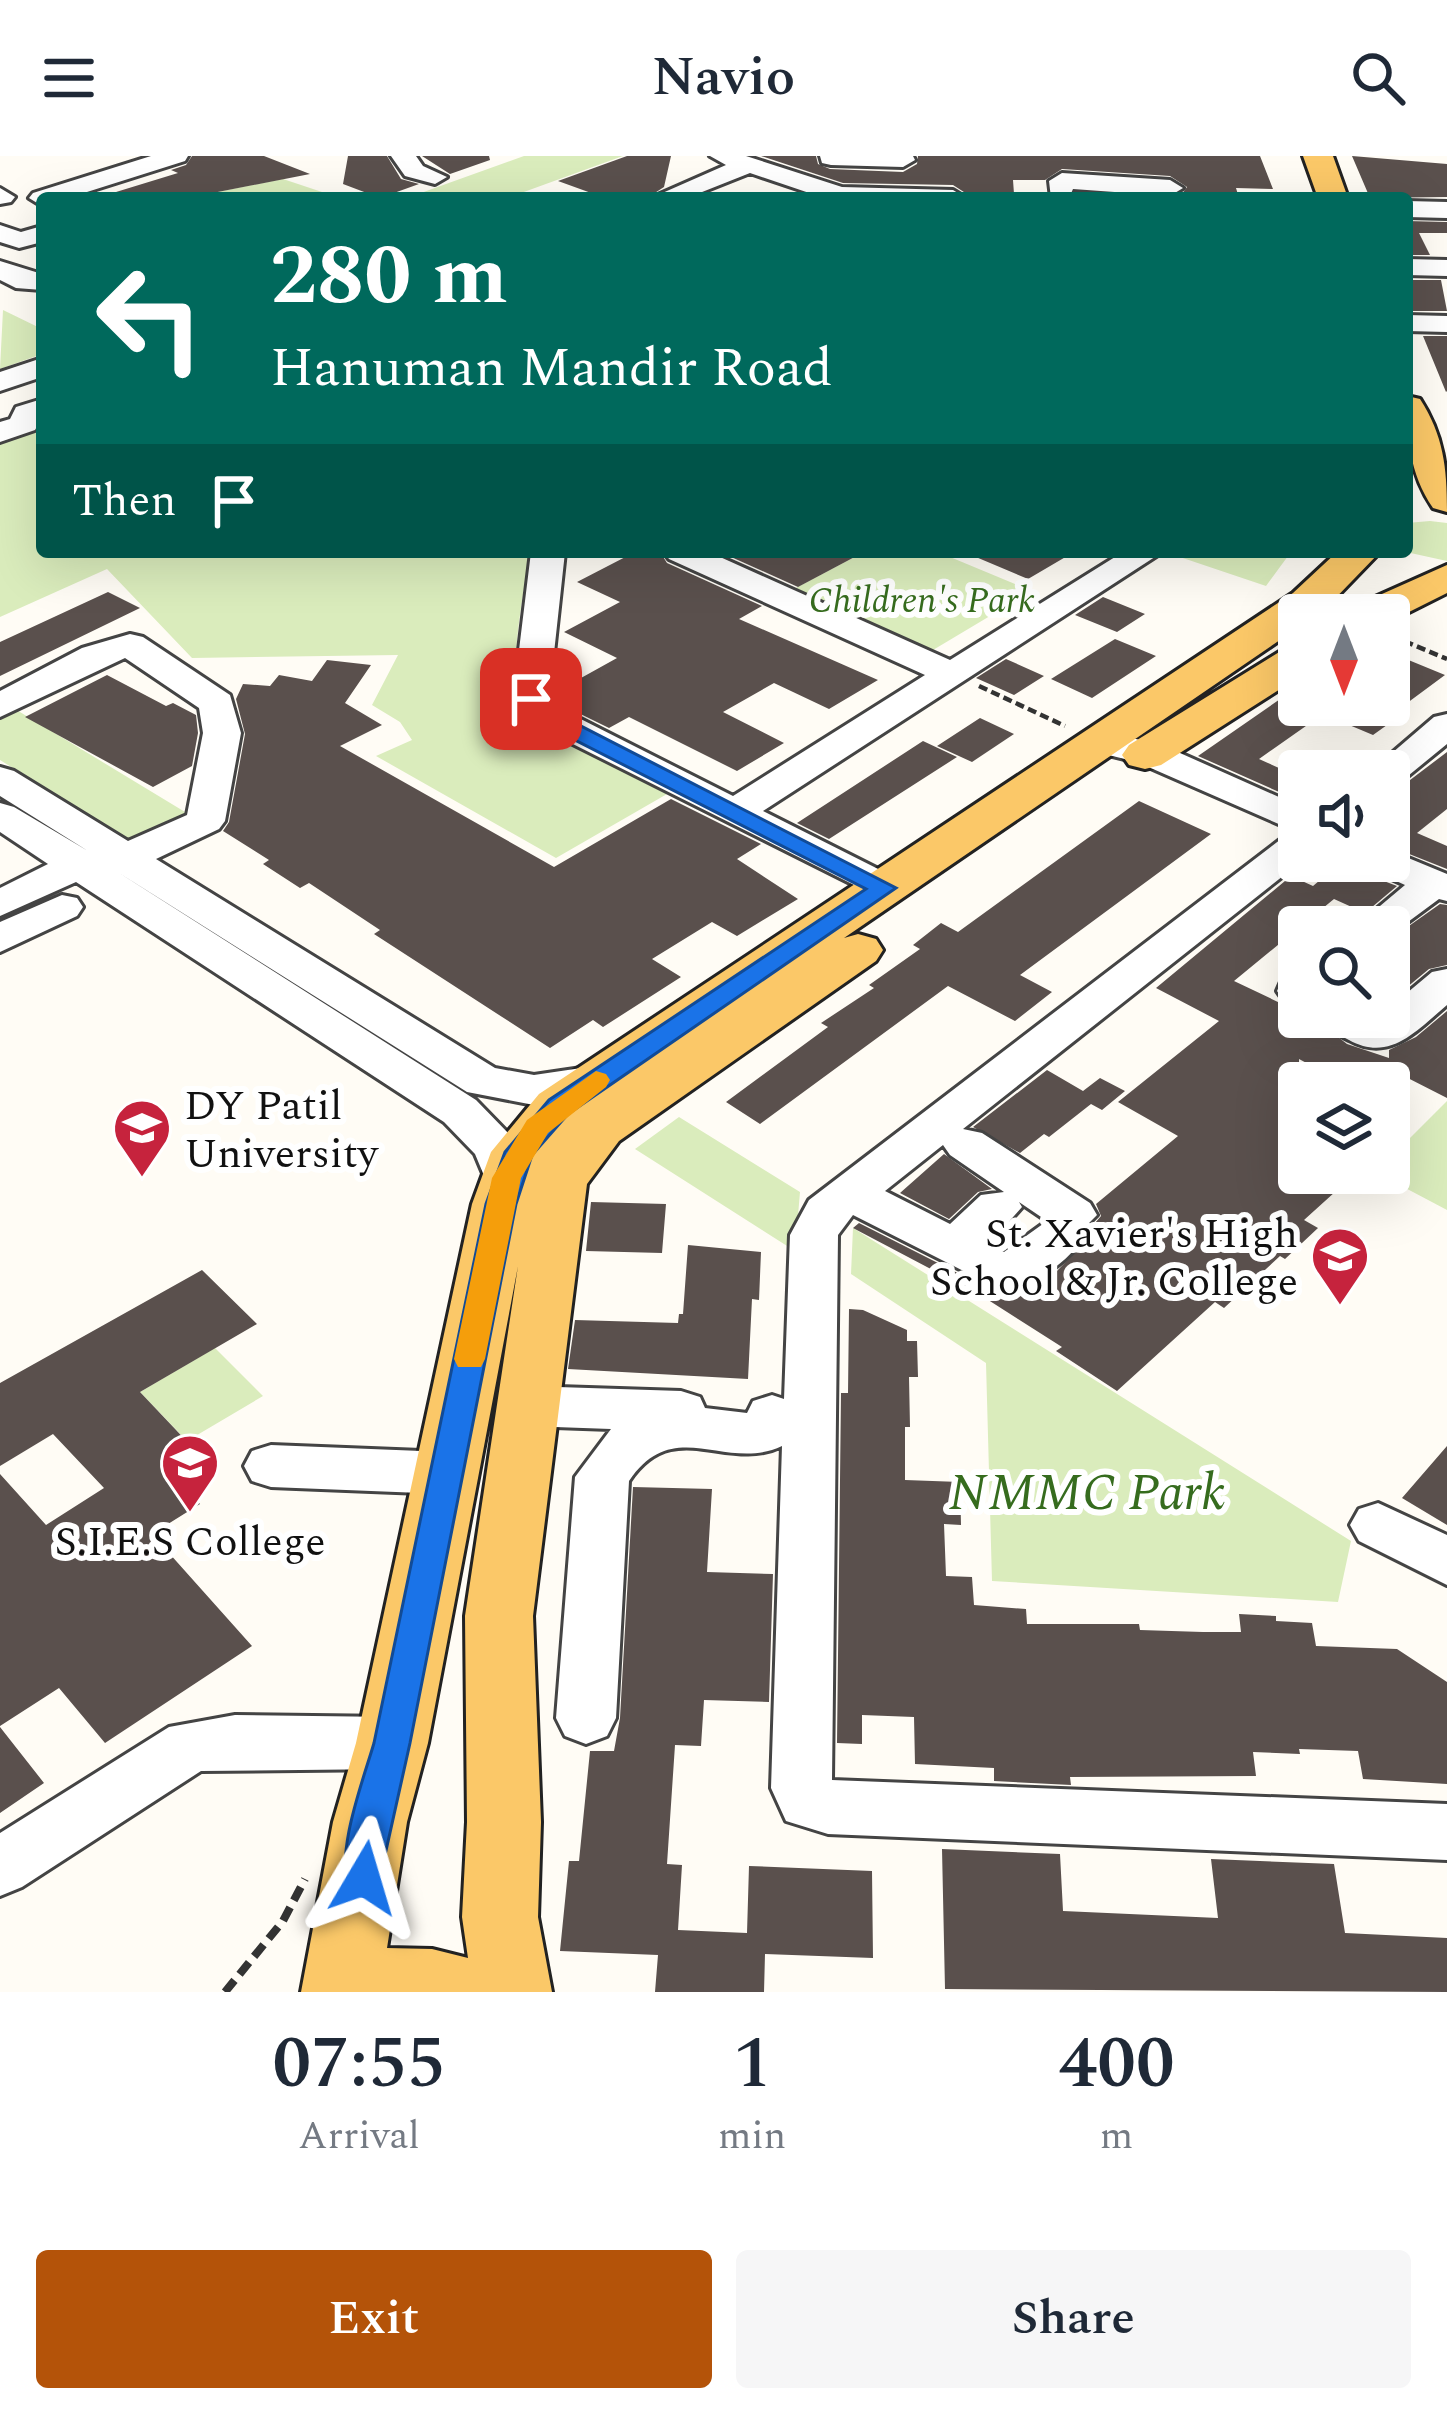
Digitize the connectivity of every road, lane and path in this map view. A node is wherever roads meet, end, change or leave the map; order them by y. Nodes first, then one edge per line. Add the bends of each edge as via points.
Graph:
1 (176, 156) edge
2 (211, 156) edge
3 (722, 156) edge
4 (1289, 156) edge
5 (1318, 156) edge
6 (831, 158) edge
7 (903, 158) edge
8 (750, 165) junction
9 (1043, 166) dead end
10 (1168, 178) edge
11 (74, 192) edge
12 (98, 192) edge
13 (680, 192) edge
14 (828, 192) edge
15 (905, 192) edge
16 (1060, 192) edge
17 (1301, 192) edge
18 (1331, 192) edge
19 (1413, 209) edge
20 (23, 210) edge
21 (1447, 210) edge
22 (0, 233) edge
23 (1413, 267) edge
24 (1447, 268) edge
25 (0, 269) edge
26 (33, 298) edge
27 (1413, 323) edge
28 (1447, 324) edge
29 (36, 410) edge
30 (1413, 421) edge
31 (0, 433) edge
32 (1447, 500) edge
33 (1413, 510) edge
34 (1447, 512) edge
35 (547, 558) edge
36 (694, 558) edge
37 (1136, 558) edge
38 (1354, 558) edge
39 (1393, 558) edge
40 (1447, 574) edge
41 (1409, 594) edge
42 (1410, 644) edge
43 (1447, 659) edge
44 (1278, 669) edge
45 (952, 674) junction
46 (0, 706) edge
47 (1447, 725) edge
48 (1125, 748) junction
49 (1410, 755) edge
50 (0, 779) edge
51 (734, 812) junction
52 (1278, 812) edge
53 (0, 815) edge
54 (1278, 860) edge
55 (103, 869) junction
56 (1410, 872) edge
57 (1441, 886) edge
58 (884, 888) junction
59 (0, 904) edge
60 (1409, 906) edge
61 (0, 939) edge
62 (1447, 982) edge
63 (1410, 1014) edge
64 (595, 1081) junction
65 (966, 1144) dead end
66 (507, 1178) junction
67 (850, 1192) junction
68 (998, 1207) dead end
69 (954, 1248) junction
70 (527, 1406) junction
71 (791, 1416) junction
72 (271, 1466) dead end
73 (446, 1473) junction
74 (1378, 1525) dead end
75 (1447, 1562) edge
76 (586, 1718) dead end
77 (392, 1743) junction
78 (1447, 1832) edge
79 (0, 1868) edge
80 (308, 1873) dead end
81 (225, 1992) edge
82 (340, 1992) edge
83 (353, 1992) edge
84 (460, 1992) edge
85 (513, 1992) edge

1 - 11 street
2 - 12 street
3 - 8 street
4 - 17 main road
5 - 18 main road
6 - 7 street
7 - 15 street
8 - 13 street
8 - 14 street
9 - 10 street
10 - 16 street via 1098,188 1059,182
19 - 21 street
20 - 22 street via 19,240
23 - 24 street
25 - 26 street via 26,282
27 - 28 street
29 - 31 street
30 - 32 main road
33 - 34 main road
35 - 51 street via 534,706
36 - 45 street
37 - 45 street
38 - 48 main road
39 - 40 main road
40 - 41 main road
42 - 43 path
44 - 48 main road
45 - 48 path
45 - 51 street
46 - 55 street via 136,631 217,703 222,733 205,820
47 - 49 street
48 - 52 street
48 - 58 main road
48 - 70 main road via 583,1143 559,1184
50 - 55 street
51 - 58 street
53 - 55 street
54 - 67 street
55 - 59 street
55 - 61 street
55 - 64 street via 483,1081 533,1090
55 - 66 street via 460,1111 496,1148
56 - 57 street
57 - 60 street
58 - 64 main road
62 - 63 street
64 - 66 main road via 537,1127
65 - 69 street via 1068,1224 1006,1275
66 - 73 main road
67 - 69 street
67 - 71 street via 814,1235
68 - 69 street
70 - 71 street
70 - 85 main road via 500,1616 500,1917
71 - 76 street via 757,1435 664,1424 623,1444 611,1460 602,1477
71 - 78 street via 801,1788 808,1802
72 - 73 street
73 - 77 main road
74 - 75 street
77 - 79 street via 190,1746
77 - 82 main road
80 - 81 path via 283,1921
83 - 84 main road via 418,1983

